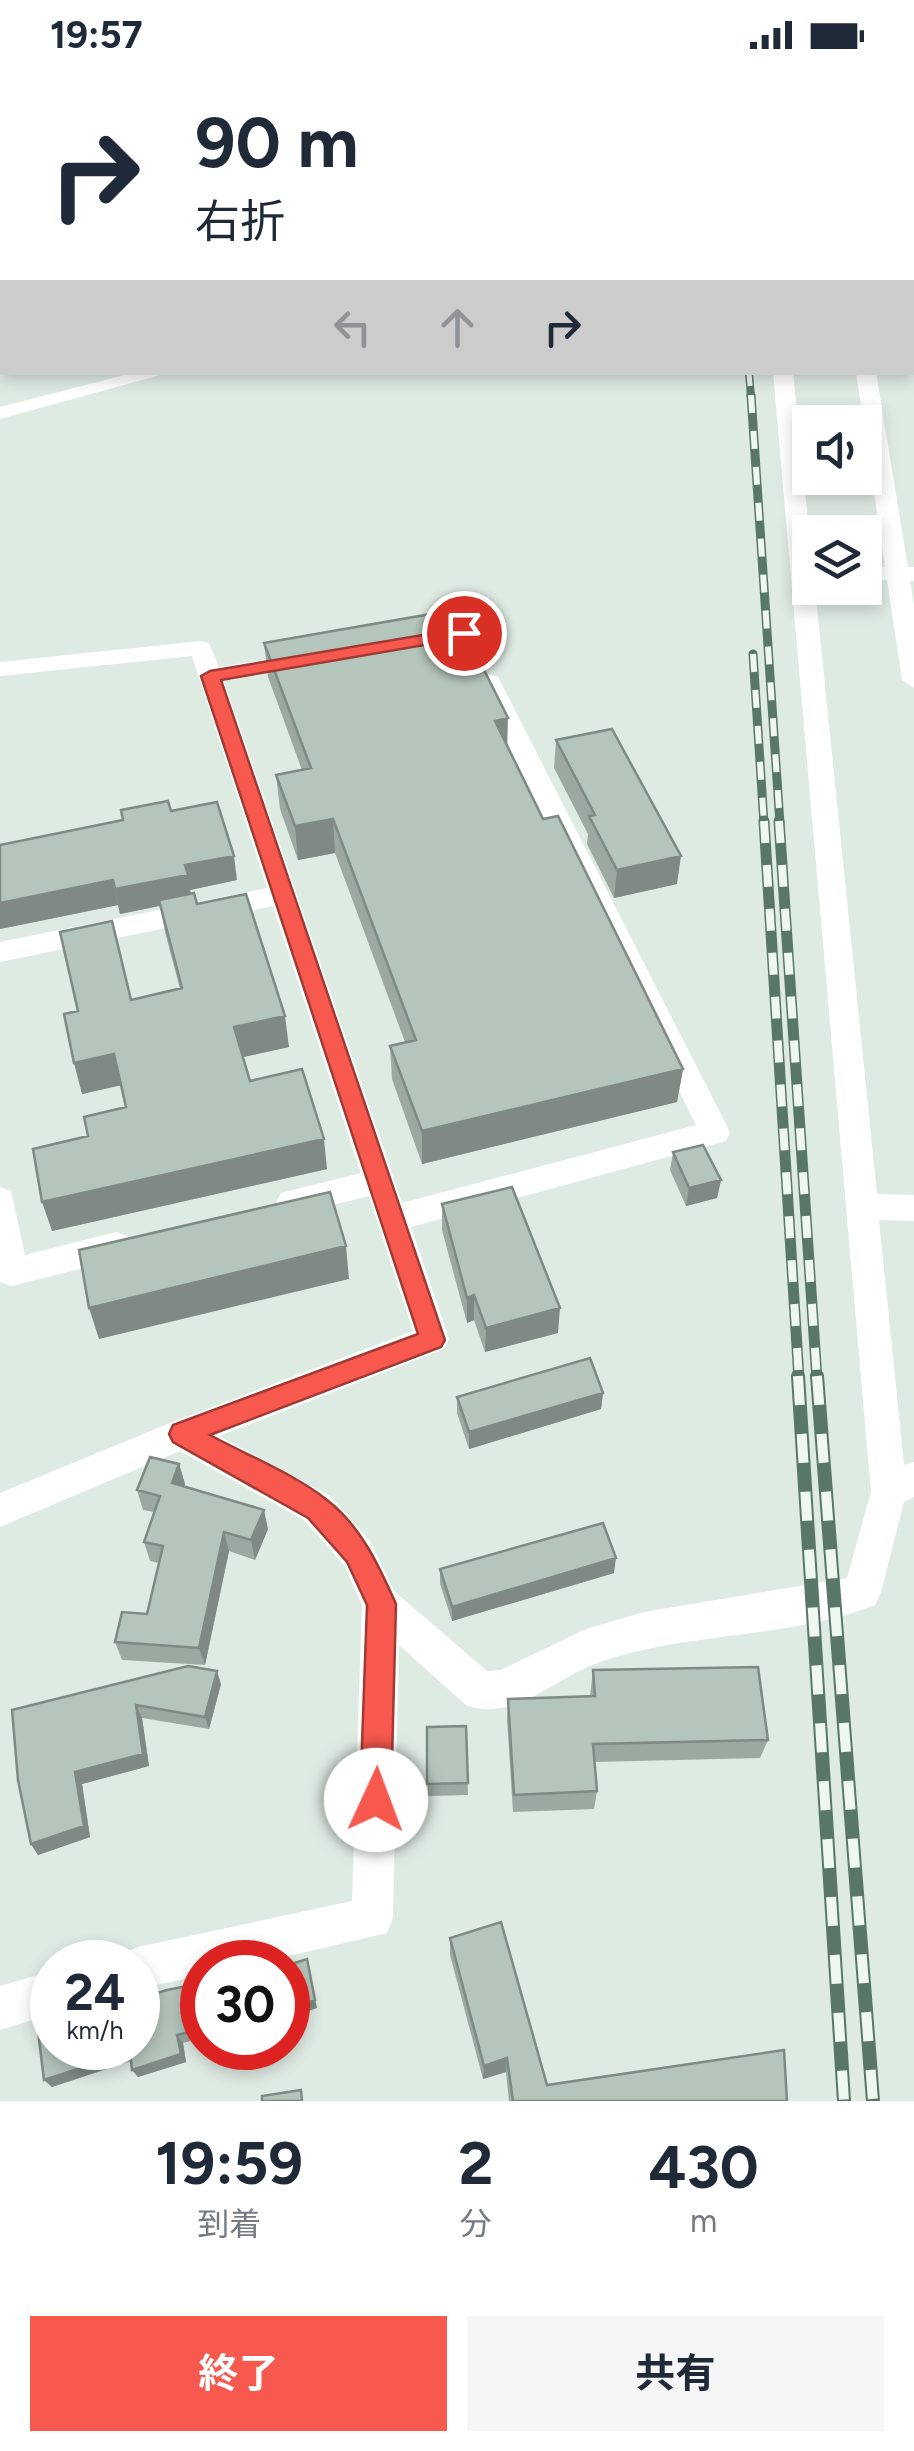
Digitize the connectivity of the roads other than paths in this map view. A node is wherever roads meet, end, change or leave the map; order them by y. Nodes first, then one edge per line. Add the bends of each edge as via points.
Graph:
1 (148, 375) edge
2 (783, 375) edge
3 (867, 375) edge
4 (0, 413) edge
5 (799, 515) edge
6 (906, 574) edge
7 (809, 605) edge
8 (473, 651) edge
9 (328, 656) edge
10 (0, 668) edge
11 (210, 676) junction
12 (914, 680) edge
13 (283, 894) junction
14 (0, 952) edge
15 (379, 1181) junction
16 (0, 1200) edge
17 (859, 1206) junction
18 (914, 1208) edge
19 (263, 1210) edge
20 (392, 1220) junction
21 (146, 1238) edge
22 (182, 1434) junction
23 (901, 1485) edge
24 (0, 1510) edge
25 (382, 1604) junction
26 (160, 1963) edge
27 (30, 1999) edge
28 (0, 2008) edge

1 - 4 street
2 - 5 street
3 - 6 street
6 - 12 street
7 - 17 street
8 - 20 street via 715,1132
9 - 11 street
10 - 11 street via 201,648
11 - 13 street via 242,800
13 - 14 street
13 - 15 street
15 - 19 street
15 - 20 street
16 - 21 street via 10,1272
17 - 18 street
17 - 23 street
20 - 22 street via 432,1340
22 - 24 street
22 - 25 street via 317,1508 357,1552
23 - 25 street via 862,1592 644,1631 586,1648 504,1689 480,1691
25 - 26 street via 372,1918
27 - 28 street

